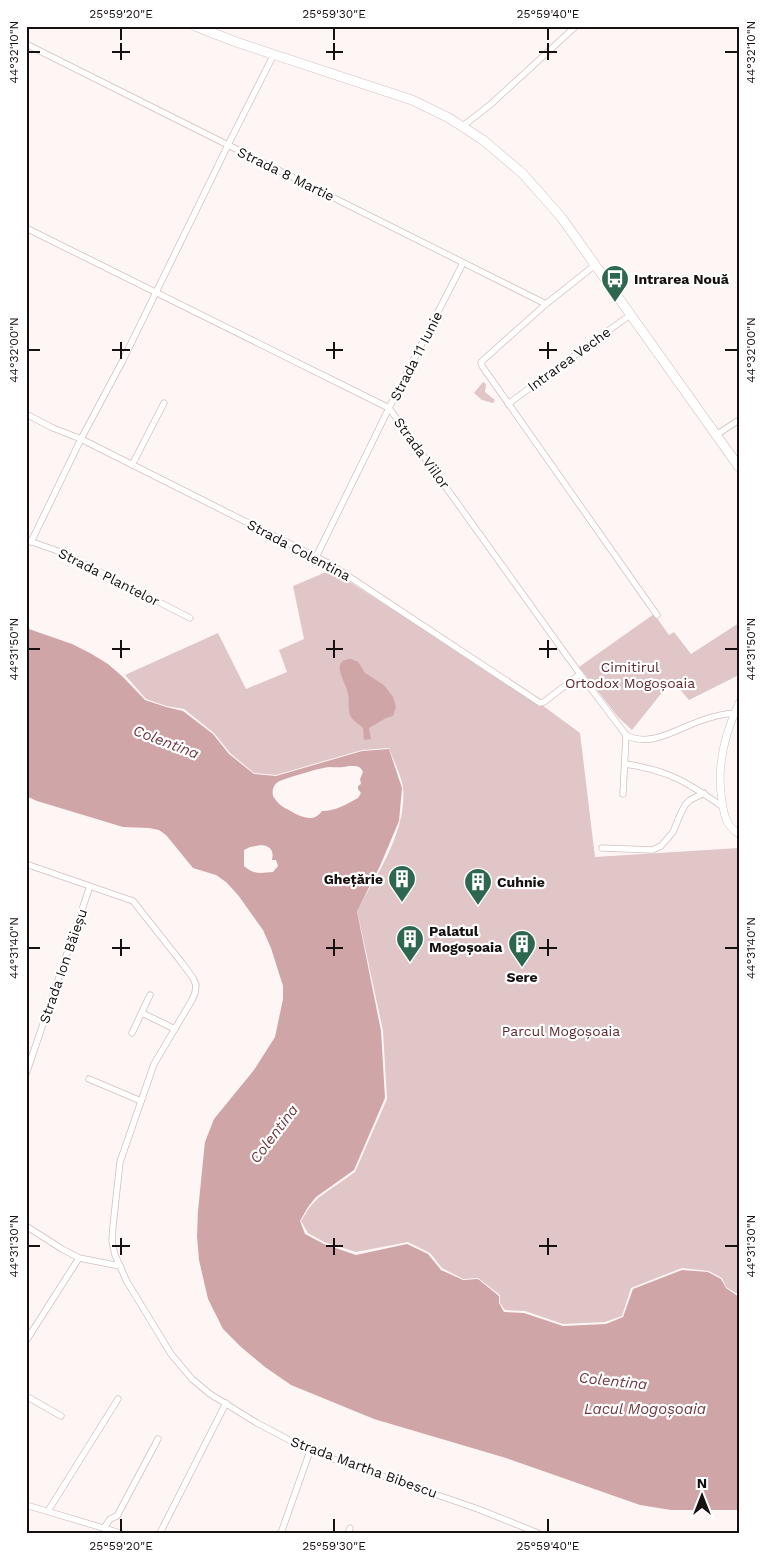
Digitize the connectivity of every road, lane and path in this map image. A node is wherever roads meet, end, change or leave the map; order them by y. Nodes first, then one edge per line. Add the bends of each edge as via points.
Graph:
1 (195, 26) edge
2 (576, 26) edge
3 (214, 30) edge
4 (26, 44) edge
5 (274, 54) junction
6 (463, 126) junction
7 (228, 145) junction
8 (26, 228) edge
9 (463, 263) junction
10 (595, 265) junction
11 (156, 293) junction
12 (546, 304) junction
13 (630, 315) junction
14 (164, 403) dead end
15 (508, 404) junction
16 (389, 408) junction
17 (26, 414) edge
18 (739, 420) edge
19 (716, 435) junction
20 (81, 439) junction
21 (132, 465) junction
22 (739, 467) edge
23 (29, 541) edge
24 (316, 556) junction
25 (657, 615) dead end
26 (190, 618) dead end
27 (580, 674) junction
28 (739, 702) edge
29 (734, 713) junction
30 (626, 735) junction
31 (625, 764) junction
32 (704, 793) junction
33 (623, 794) dead end
34 (723, 807) junction
35 (739, 834) edge
36 (602, 848) dead end
37 (26, 864) edge
38 (90, 886) junction
39 (150, 995) dead end
40 (142, 1013) junction
41 (175, 1029) junction
42 (132, 1033) dead end
43 (26, 1074) edge
44 (89, 1079) dead end
45 (141, 1101) junction
46 (26, 1226) edge
47 (79, 1258) junction
48 (120, 1266) junction
49 (26, 1341) edge
50 (26, 1396) edge
51 (118, 1400) dead end
52 (226, 1404) junction
53 (61, 1416) dead end
54 (158, 1439) dead end
55 (310, 1451) junction
56 (26, 1505) edge
57 (48, 1512) junction
58 (104, 1528) junction
59 (120, 1533) edge
60 (160, 1533) edge
61 (281, 1533) edge
62 (538, 1533) edge

1 - 3 main road
2 - 6 street
3 - 5 main road
4 - 7 street, Strada 8 Martie
5 - 6 main road via 412,100
5 - 7 street
6 - 10 main road via 532,184 561,217
7 - 9 street, Strada 8 Martie
7 - 11 street
8 - 11 street, Strada Viilor
9 - 12 street, Strada 8 Martie
9 - 16 street, Strada 11 Iunie
10 - 12 street
10 - 13 main road
11 - 16 street, Strada Viilor
11 - 20 street
12 - 15 street via 481,362
13 - 15 street, Intrarea Veche
13 - 19 main road
14 - 21 street
15 - 25 street
16 - 24 street, Strada 11 Iunie
16 - 27 street, Strada Viilor
17 - 20 street, Strada Colentina
18 - 19 street
19 - 22 main road
20 - 21 street, Strada Colentina
20 - 23 street
21 - 24 street, Strada Colentina
23 - 26 street, Strada Plantelor via 61,552
24 - 27 street, Strada Colentina via 540,702
27 - 30 street, Strada Viilor
28 - 29 street
29 - 30 street via 701,720 659,737 637,739
29 - 34 street via 720,770
30 - 31 street
31 - 32 street via 664,772
31 - 33 street
32 - 34 street
32 - 36 street via 685,805 676,826 661,846 652,850
34 - 35 street via 729,826
37 - 38 street, Strada Martha Bibescu
38 - 41 street, Strada Martha Bibescu via 133,901 193,978 196,985 194,993
38 - 43 street, Strada Ion Băieșu
39 - 40 street
40 - 41 street
40 - 42 street
41 - 45 street, Strada Martha Bibescu via 154,1064
44 - 45 street
45 - 48 street, Strada Martha Bibescu via 120,1162 112,1241
46 - 47 street
47 - 48 street
47 - 49 street
48 - 52 street, Strada Martha Bibescu via 171,1354 192,1379
50 - 53 street
51 - 57 street
52 - 55 street, Strada Martha Bibescu
52 - 60 street
54 - 58 street via 117,1516 110,1519
55 - 61 street
55 - 62 street, Strada Martha Bibescu
56 - 57 street
57 - 58 street
58 - 59 street

